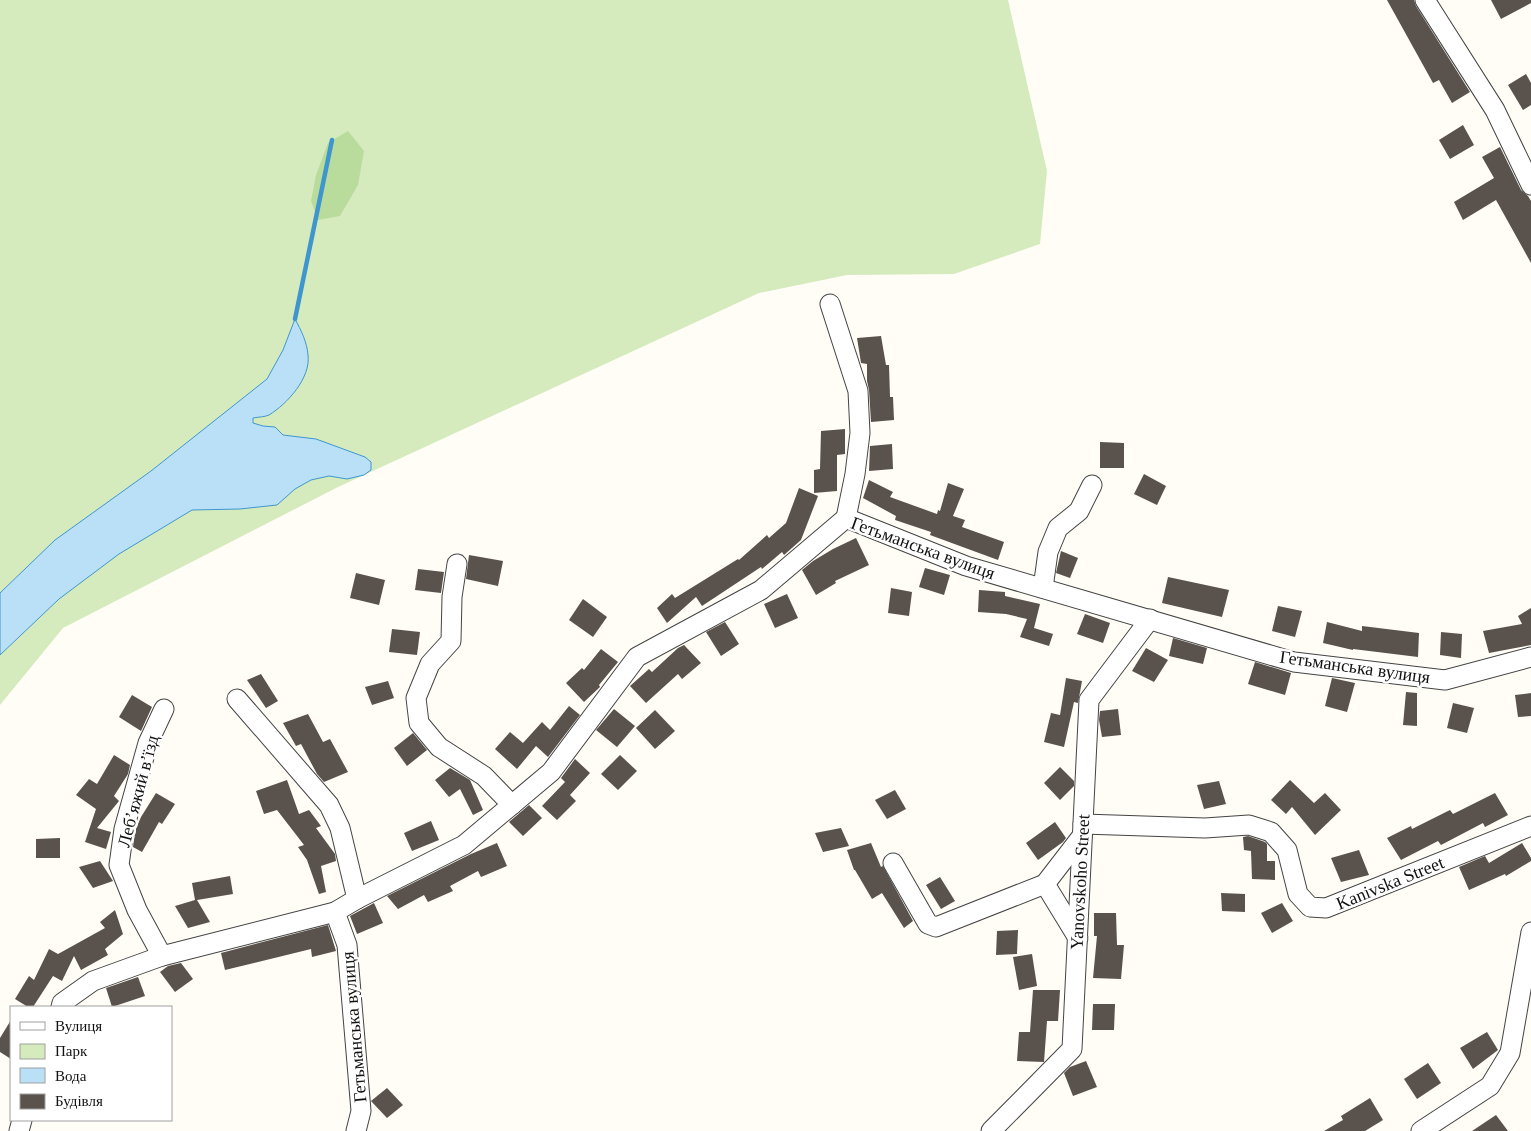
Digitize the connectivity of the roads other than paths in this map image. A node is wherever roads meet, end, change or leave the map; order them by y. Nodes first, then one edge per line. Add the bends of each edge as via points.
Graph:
1 (1425, 0) edge
2 (1531, 185) edge
3 (830, 304) dead end
4 (1092, 485) dead end
5 (846, 518) junction
6 (457, 564) dead end
7 (1043, 588) junction
8 (1150, 619) junction
9 (1531, 657) edge
10 (237, 699) dead end
11 (164, 709) dead end
12 (512, 805) junction
13 (1531, 826) edge
14 (1083, 830) junction
15 (893, 863) dead end
16 (1045, 884) junction
17 (357, 899) junction
18 (335, 912) junction
19 (1531, 932) edge
20 (1078, 938) junction
21 (162, 956) junction
22 (61, 1006) edge
23 (356, 1131) edge
24 (991, 1131) edge
25 (1421, 1131) edge

1 - 2 street via 1495,110
3 - 5 street via 858,392 860,433
4 - 7 street via 1079,511 1058,528 1048,552
5 - 7 street, Гетьманська вулиця via 966,566
5 - 12 street, Гетьманська вулиця via 762,590 637,658 551,772
6 - 12 street via 451,640 430,664 416,698 419,723 439,747 484,776
7 - 8 street, Гетьманська вулиця
8 - 9 street, Гетьманська вулиця via 1294,662 1444,680
8 - 14 street, Yanovskoho Street via 1089,700
10 - 17 street via 329,805 340,828
11 - 21 street, Леб’яжий в’їзд via 148,743 124,830 119,865
12 - 17 street, Гетьманська вулиця via 464,845
13 - 14 street, Kanivska Street via 1326,908 1310,907 1298,894 1287,850 1271,832 1248,825
14 - 16 street
14 - 20 street, Yanovskoho Street
15 - 16 street via 928,924 936,927
16 - 20 street
17 - 18 street, Гетьманська вулиця
18 - 21 street
18 - 23 street, Гетьманська вулиця via 347,945 362,1111
19 - 25 street via 1510,1054 1490,1086
20 - 24 street, Yanovskoho Street via 1072,1050
21 - 22 street via 93,981

